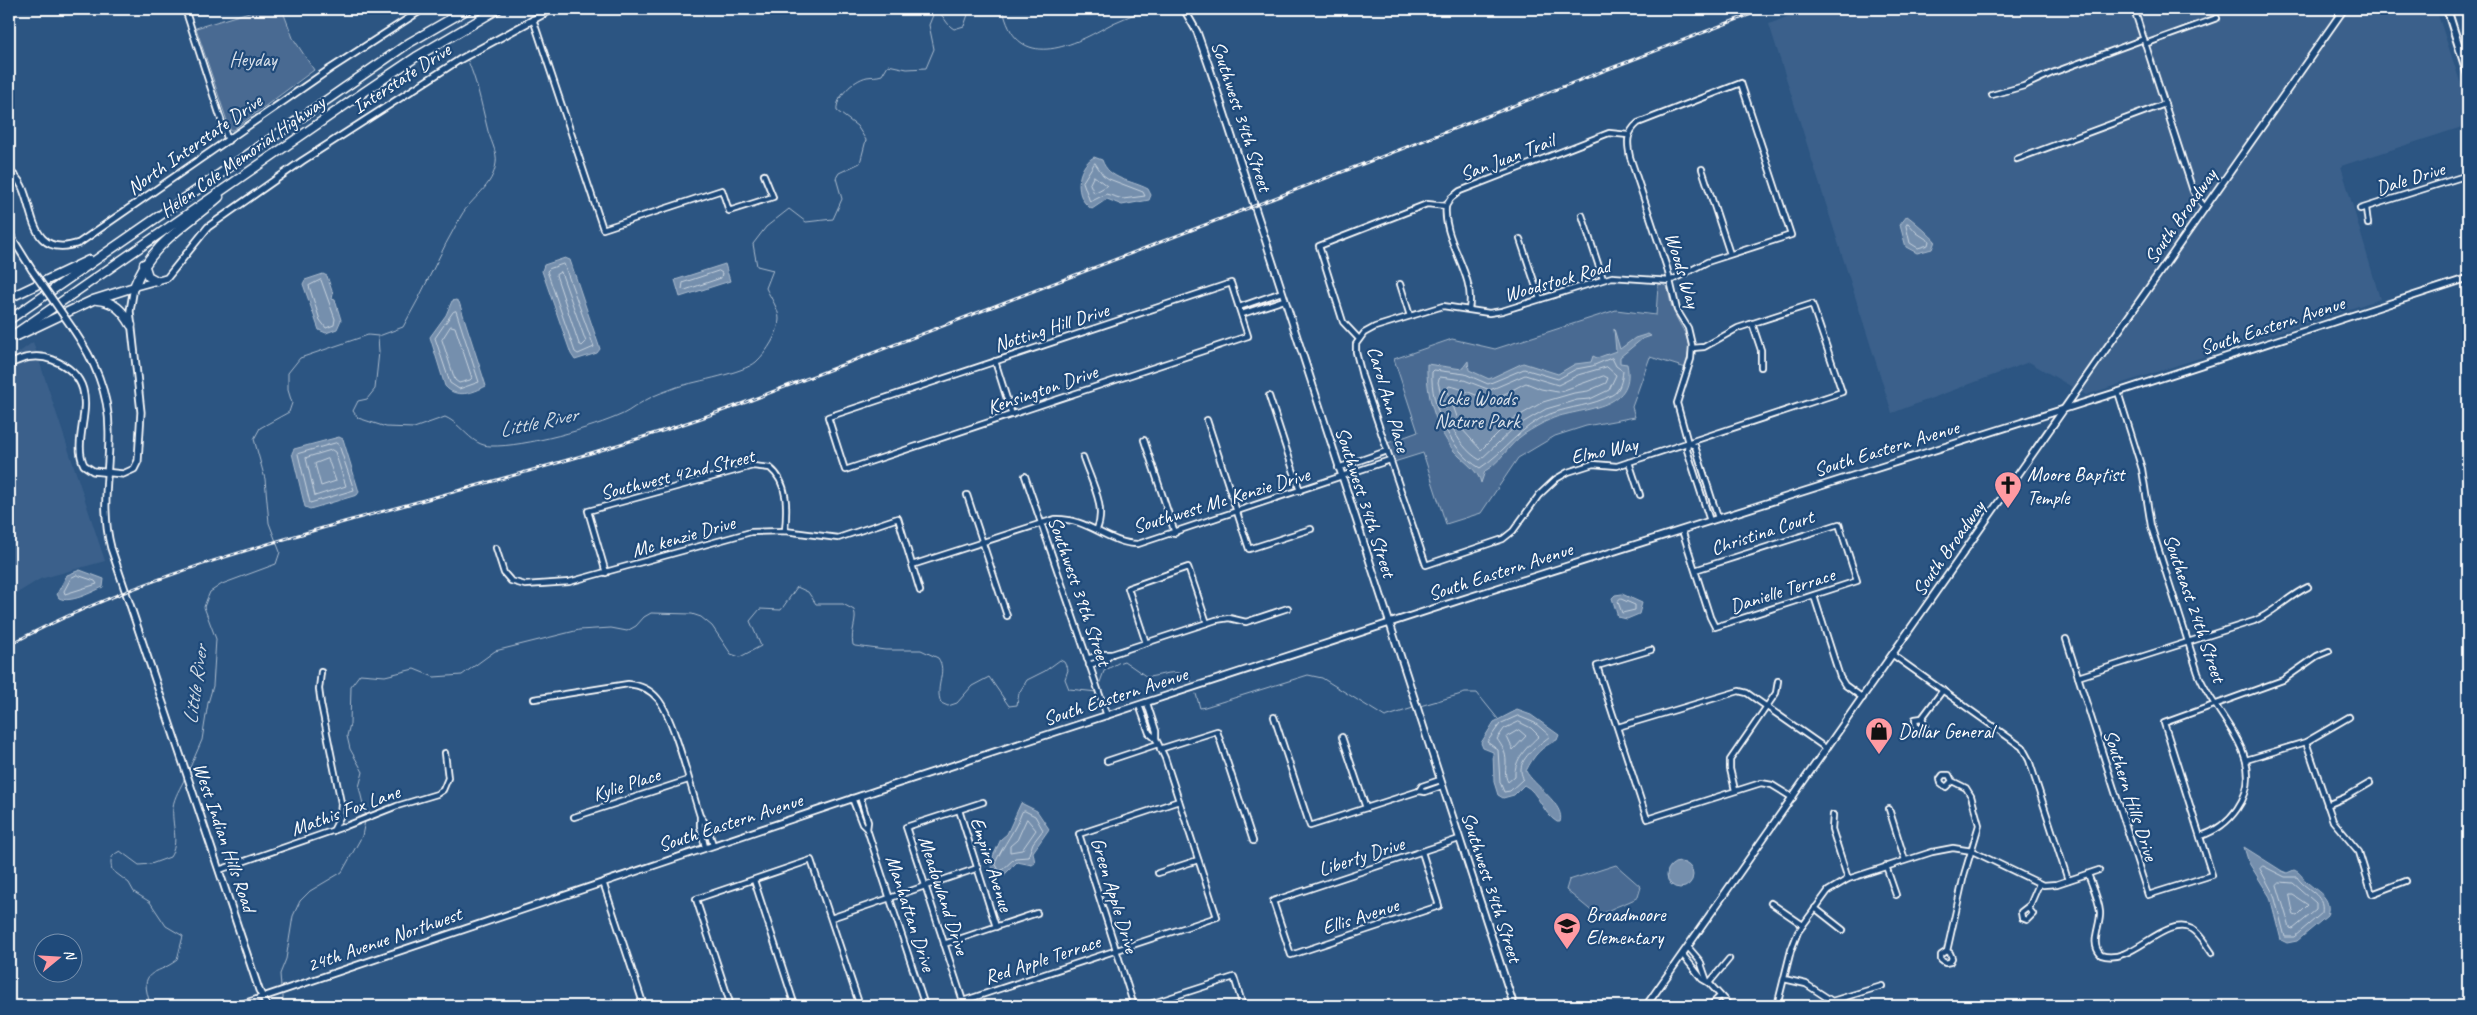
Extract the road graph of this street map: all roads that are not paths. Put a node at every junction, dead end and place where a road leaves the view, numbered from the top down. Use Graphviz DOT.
graph roads {
  1 [pos="185,9"];
  2 [pos="424,9"];
  3 [pos="468,9"];
  4 [pos="498,9"];
  5 [pos="554,9"];
  6 [pos="1184,9"];
  7 [pos="2134,9"];
  8 [pos="2344,9"];
  9 [pos="2447,9"];
  10 [pos="2217,18"];
  11 [pos="533,19"];
  12 [pos="2145,41"];
  13 [pos="2468,51"];
  14 [pos="2461,54"];
  15 [pos="2468,76"];
  16 [pos="1992,95"];
  17 [pos="2165,104"];
  18 [pos="1628,135"];
  19 [pos="228,141"];
  20 [pos="2017,159"];
  21 [pos="1702,169"];
  22 [pos="9,172"];
  23 [pos="246,173"];
  24 [pos="764,175"];
  25 [pos="2468,176"];
  26 [pos="1446,206"];
  27 [pos="2205,208"];
  28 [pos="1582,215"];
  29 [pos="2368,224"];
  30 [pos="9,233"];
  31 [pos="1520,239"];
  32 [pos="1318,246"];
  33 [pos="104,253"];
  34 [pos="1730,254"];
  35 [pos="144,264"];
  36 [pos="2468,278"];
  37 [pos="1603,279"];
  38 [pos="157,281"];
  39 [pos="1670,281"];
  40 [pos="1400,284"];
  41 [pos="134,287"];
  42 [pos="1282,292"];
  43 [pos="10,297"];
  44 [pos="1540,299"];
  45 [pos="93,300"];
  46 [pos="1284,300"];
  47 [pos="1239,307"];
  48 [pos="1468,309"];
  49 [pos="1242,314"];
  50 [pos="1410,316"];
  51 [pos="9,320"];
  52 [pos="1752,323"];
  53 [pos="131,325"];
  54 [pos="1248,336"];
  55 [pos="9,339"];
  56 [pos="1359,339"];
  57 [pos="1692,348"];
  58 [pos="995,361"];
  59 [pos="9,365"];
  60 [pos="1761,367"];
  61 [pos="2118,392"];
  62 [pos="1269,396"];
  63 [pos="2065,409"];
  64 [pos="1012,415"];
  65 [pos="1207,420"];
  66 [pos="1144,440"];
  67 [pos="1688,443"];
  68 [pos="1387,451"];
  69 [pos="1084,457"];
  70 [pos="1390,460"];
  71 [pos="1629,462"];
  72 [pos="1338,468"];
  73 [pos="845,470"];
  74 [pos="106,472"];
  75 [pos="1025,476"];
  76 [pos="1341,477"];
  77 [pos="1300,491"];
  78 [pos="1640,494"];
  79 [pos="967,495"];
  80 [pos="1237,512"];
  81 [pos="1718,518"];
  82 [pos="1710,521"];
  83 [pos="1040,522"];
  84 [pos="1097,529"];
  85 [pos="1311,529"];
  86 [pos="1682,530"];
  87 [pos="785,531"];
  88 [pos="1175,533"];
  89 [pos="983,542"];
  90 [pos="496,548"];
  91 [pos="912,565"];
  92 [pos="1426,565"];
  93 [pos="1695,570"];
  94 [pos="606,573"];
  95 [pos="1857,581"];
  96 [pos="2308,587"];
  97 [pos="920,591"];
  98 [pos="1814,596"];
  99 [pos="1288,608"];
  100 [pos="1007,616"];
  101 [pos="1207,623"];
  102 [pos="1389,624"];
  103 [pos="2066,639"];
  104 [pos="2188,642"];
  105 [pos="1146,643"];
  106 [pos="1651,650"];
  107 [pos="2329,651"];
  108 [pos="1112,654"];
  109 [pos="1893,655"];
  110 [pos="1087,659"];
  111 [pos="1090,665"];
  112 [pos="321,672"];
  113 [pos="2078,677"];
  114 [pos="1778,681"];
  115 [pos="1943,690"];
  116 [pos="1863,698"];
  117 [pos="534,699"];
  118 [pos="1147,703"];
  119 [pos="2215,704"];
  120 [pos="1140,705"];
  121 [pos="1766,706"];
  122 [pos="1107,716"];
  123 [pos="2349,717"];
  124 [pos="1274,718"];
  125 [pos="1922,718"];
  126 [pos="1618,727"];
  127 [pos="1342,737"];
  128 [pos="1157,742"];
  129 [pos="2306,742"];
  130 [pos="1160,749"];
  131 [pos="1827,749"];
  132 [pos="445,753"];
  133 [pos="1107,760"];
  134 [pos="2246,760"];
  135 [pos="688,780"];
  136 [pos="1952,782"];
  137 [pos="1441,783"];
  138 [pos="2370,783"];
  139 [pos="1735,790"];
  140 [pos="860,796"];
  141 [pos="852,798"];
  142 [pos="1793,798"];
  143 [pos="1179,801"];
  144 [pos="982,802"];
  145 [pos="2327,805"];
  146 [pos="1366,808"];
  147 [pos="1889,809"];
  148 [pos="959,810"];
  149 [pos="1833,814"];
  150 [pos="700,816"];
  151 [pos="574,817"];
  152 [pos="867,829"];
  153 [pos="333,831"];
  154 [pos="2201,836"];
  155 [pos="1459,839"];
  156 [pos="1253,841"];
  157 [pos="713,845"];
  158 [pos="705,848"];
  159 [pos="1972,851"];
  160 [pos="1422,852"];
  161 [pos="1198,860"];
  162 [pos="1906,860"];
  163 [pos="1886,866"];
  164 [pos="978,868"];
  165 [pos="219,870"];
  166 [pos="2099,870"];
  167 [pos="1158,873"];
  168 [pos="2088,874"];
  169 [pos="1848,879"];
  170 [pos="754,880"];
  171 [pos="2068,880"];
  172 [pos="2406,881"];
  173 [pos="603,882"];
  174 [pos="2039,884"];
  175 [pos="925,885"];
  176 [pos="1896,896"];
  177 [pos="889,897"];
  178 [pos="544,902"];
  179 [pos="1772,903"];
  180 [pos="1815,908"];
  181 [pos="2028,908"];
  182 [pos="1037,913"];
  183 [pos="831,918"];
  184 [pos="1803,925"];
  185 [pos="996,927"];
  186 [pos="1843,930"];
  187 [pos="944,944"];
  188 [pos="1688,947"];
  189 [pos="1116,950"];
  190 [pos="1947,951"];
  191 [pos="2212,953"];
  192 [pos="1291,955"];
  193 [pos="1683,955"];
  194 [pos="1729,959"];
  195 [pos="1784,979"];
  196 [pos="1708,982"];
  197 [pos="1882,986"];
  198 [pos="1720,996"];
  199 [pos="262,997"];
  200 [pos="963,1001"];
  201 [pos="235,1006"];
  202 [pos="266,1006"];
  203 [pos="644,1006"];
  204 [pos="731,1006"];
  205 [pos="795,1006"];
  206 [pos="860,1006"];
  207 [pos="926,1006"];
  208 [pos="1134,1006"];
  209 [pos="1144,1006"];
  210 [pos="1243,1006"];
  211 [pos="1514,1006"];
  212 [pos="1646,1006"];
  213 [pos="1710,1006"];
  214 [pos="1730,1006"];
  215 [pos="1777,1006"];
  1 -- 19 [label="street"];
  2 -- 19 [label="street, North Interstate Drive"];
  3 -- 33 [label="highway, Helen Cole Memorial Highway"];
  4 -- 23 [label="highway, Helen Cole Memorial Highway"];
  5 -- 11 [label="street, Interstate Drive"];
  6 -- 42 [label="street, Southwest 34th Street"];
  7 -- 12 [label="street"];
  8 -- 27 [label="street, South Broadway"];
  9 -- 14 [label="main road"];
  10 -- 12 [label="street"];
  11 -- 24 [label="street"];
  11 -- 38 [label="street, Interstate Drive"];
  12 -- 16 [label="street"];
  12 -- 17 [label="street"];
  13 -- 14 [label="street"];
  14 -- 15 [label="main road"];
  17 -- 20 [label="street"];
  17 -- 27 [label="street"];
  18 -- 26 [label="street, San Juan Trail"];
  18 -- 34 [label="street"];
  18 -- 39 [label="street, Woods Way"];
  19 -- 22 [label="street, North Interstate Drive"];
  21 -- 34 [label="street"];
  23 -- 35 [label="highway"];
  23 -- 55 [label="highway, Helen Cole Memorial Highway"];
  25 -- 29 [label="street, Dale Drive"];
  26 -- 32 [label="street, San Juan Trail"];
  26 -- 48 [label="street"];
  27 -- 63 [label="street, South Broadway"];
  28 -- 37 [label="street"];
  30 -- 74 [label="street, West Indian Hills Road, bridge"];
  31 -- 44 [label="street"];
  32 -- 56 [label="street, Carol Ann Place"];
  33 -- 43 [label="highway"];
  33 -- 51 [label="highway, Helen Cole Memorial Highway"];
  34 -- 39 [label="street"];
  35 -- 38 [label="highway"];
  35 -- 41 [label="highway"];
  36 -- 61 [label="street, South Eastern Avenue"];
  37 -- 39 [label="street, Woodstock Road"];
  37 -- 44 [label="street, Woodstock Road"];
  38 -- 41 [label="street, Interstate Drive"];
  39 -- 57 [label="street, Woods Way"];
  40 -- 50 [label="street"];
  41 -- 45 [label="highway"];
  41 -- 53 [label="street"];
  42 -- 46 [label="street, Southwest 34th Street"];
  42 -- 47 [label="street"];
  44 -- 48 [label="street, Woodstock Road"];
  45 -- 53 [label="highway"];
  45 -- 55 [label="highway"];
  46 -- 49 [label="street"];
  46 -- 72 [label="street, Southwest 34th Street"];
  47 -- 49 [label="street, Notting Hill Drive"];
  47 -- 58 [label="street, Notting Hill Drive"];
  48 -- 50 [label="street, Woodstock Road"];
  49 -- 54 [label="street, Notting Hill Drive"];
  50 -- 56 [label="street, Woodstock Road"];
  52 -- 57 [label="street"];
  52 -- 60 [label="street"];
  52 -- 67 [label="street, Elmo Way"];
  53 -- 74 [label="street"];
  54 -- 64 [label="street, Kensington Drive"];
  56 -- 68 [label="street, Carol Ann Place"];
  57 -- 67 [label="street"];
  58 -- 64 [label="street"];
  58 -- 73 [label="street, Notting Hill Drive"];
  59 -- 74 [label="street"];
  61 -- 63 [label="street, South Eastern Avenue"];
  61 -- 104 [label="street, Southeast 24th Street"];
  62 -- 77 [label="street"];
  63 -- 81 [label="street, South Eastern Avenue"];
  63 -- 109 [label="street, South Broadway"];
  64 -- 73 [label="street, Kensington Drive"];
  65 -- 80 [label="street"];
  66 -- 88 [label="street"];
  67 -- 71 [label="street, Elmo Way"];
  67 -- 81 [label="street"];
  67 -- 82 [label="street"];
  68 -- 70 [label="street, Carol Ann Place"];
  68 -- 72 [label="street"];
  69 -- 84 [label="street"];
  70 -- 76 [label="street, Southwest Mc Kenzie Drive"];
  70 -- 92 [label="street, Carol Ann Place"];
  71 -- 78 [label="street"];
  71 -- 92 [label="street, Elmo Way"];
  72 -- 76 [label="street, Southwest 34th Street"];
  74 -- 165 [label="street, West Indian Hills Road"];
  75 -- 83 [label="street, Southwest 39th Street"];
  76 -- 77 [label="street, Southwest Mc Kenzie Drive"];
  76 -- 102 [label="street, Southwest 34th Street"];
  77 -- 80 [label="street, Southwest Mc Kenzie Drive"];
  79 -- 89 [label="street"];
  80 -- 85 [label="street"];
  80 -- 88 [label="street, Southwest Mc Kenzie Drive"];
  81 -- 82 [label="street, South Eastern Avenue"];
  82 -- 86 [label="street, South Eastern Avenue"];
  83 -- 84 [label="street, Southwest Mc Kenzie Drive"];
  83 -- 89 [label="street, Southwest Mc Kenzie Drive"];
  83 -- 110 [label="street, Southwest 39th Street"];
  84 -- 88 [label="street, Southwest Mc Kenzie Drive"];
  86 -- 93 [label="street"];
  86 -- 102 [label="street, South Eastern Avenue"];
  87 -- 91 [label="street, Mc kenzie Drive"];
  87 -- 94 [label="street, Mc kenzie Drive"];
  87 -- 94 [label="street, Southwest 42nd Street"];
  89 -- 91 [label="street, Southwest Mc Kenzie Drive"];
  89 -- 100 [label="street"];
  90 -- 94 [label="street, Mc kenzie Drive"];
  91 -- 97 [label="street"];
  93 -- 95 [label="street, Christina Court"];
  93 -- 98 [label="street, Danielle Terrace"];
  95 -- 98 [label="street, Danielle Terrace"];
  96 -- 104 [label="street"];
  98 -- 116 [label="street"];
  99 -- 101 [label="street"];
  101 -- 105 [label="street"];
  101 -- 105 [label="street"];
  102 -- 118 [label="street, South Eastern Avenue"];
  102 -- 137 [label="street, Southwest 34th Street"];
  103 -- 113 [label="street, Southern Hills Drive"];
  104 -- 113 [label="street"];
  104 -- 119 [label="street, Southeast 24th Street"];
  105 -- 108 [label="street"];
  106 -- 126 [label="street"];
  107 -- 119 [label="street"];
  108 -- 110 [label="street"];
  108 -- 111 [label="street"];
  109 -- 115 [label="street"];
  109 -- 116 [label="street, South Broadway"];
  110 -- 111 [label="street, Southwest 39th Street"];
  111 -- 122 [label="street, Southwest 39th Street"];
  112 -- 153 [label="street"];
  113 -- 154 [label="street, Southern Hills Drive"];
  114 -- 121 [label="street"];
  115 -- 125 [label="street"];
  115 -- 171 [label="street"];
  116 -- 131 [label="street, South Broadway"];
  117 -- 135 [label="street"];
  118 -- 120 [label="street, South Eastern Avenue"];
  118 -- 128 [label="street"];
  119 -- 134 [label="street, Southeast 24th Street"];
  119 -- 154 [label="street"];
  120 -- 122 [label="street, South Eastern Avenue"];
  120 -- 128 [label="street"];
  121 -- 126 [label="street"];
  121 -- 131 [label="street"];
  121 -- 139 [label="street"];
  122 -- 140 [label="street, South Eastern Avenue"];
  123 -- 129 [label="street"];
  124 -- 146 [label="street"];
  126 -- 139 [label="street"];
  127 -- 146 [label="street"];
  128 -- 130 [label="street"];
  128 -- 133 [label="street"];
  129 -- 134 [label="street"];
  129 -- 145 [label="street"];
  130 -- 143 [label="street"];
  130 -- 156 [label="street"];
  131 -- 142 [label="street, South Broadway"];
  132 -- 153 [label="street, Mathis Fox Lane"];
  134 -- 154 [label="street, Southeast 24th Street"];
  135 -- 150 [label="street"];
  135 -- 151 [label="street, Kylie Place"];
  136 -- 159 [label="street"];
  137 -- 146 [label="street"];
  137 -- 155 [label="street, Southwest 34th Street"];
  138 -- 145 [label="street"];
  139 -- 142 [label="street"];
  140 -- 141 [label="street, South Eastern Avenue"];
  140 -- 152 [label="street, Manhattan Drive"];
  141 -- 152 [label="street, Manhattan Drive"];
  141 -- 157 [label="street, South Eastern Avenue"];
  142 -- 188 [label="street, South Broadway"];
  143 -- 161 [label="street"];
  143 -- 189 [label="street, Green Apple Drive"];
  144 -- 148 [label="street"];
  145 -- 172 [label="street"];
  147 -- 162 [label="street"];
  148 -- 164 [label="street, Empire Avenue"];
  148 -- 175 [label="street, Meadowland Drive"];
  149 -- 169 [label="street"];
  150 -- 157 [label="street"];
  150 -- 158 [label="street"];
  152 -- 177 [label="street, Manhattan Drive"];
  153 -- 165 [label="street, Mathis Fox Lane"];
  155 -- 160 [label="street, Liberty Drive"];
  155 -- 211 [label="street, Southwest 34th Street"];
  157 -- 158 [label="street, South Eastern Avenue"];
  158 -- 173 [label="street, South Eastern Avenue"];
  159 -- 162 [label="street"];
  159 -- 174 [label="street"];
  159 -- 190 [label="street"];
  160 -- 192 [label="street, Ellis Avenue"];
  160 -- 192 [label="street, Liberty Drive"];
  161 -- 167 [label="street"];
  161 -- 189 [label="street, Red Apple Terrace"];
  162 -- 163 [label="street"];
  163 -- 169 [label="street"];
  163 -- 176 [label="street"];
  164 -- 175 [label="street"];
  164 -- 185 [label="street, Empire Avenue"];
  165 -- 199 [label="street, West Indian Hills Road"];
  166 -- 168 [label="street"];
  168 -- 171 [label="street"];
  168 -- 191 [label="street"];
  169 -- 180 [label="street"];
  170 -- 183 [label="street"];
  170 -- 204 [label="street"];
  170 -- 205 [label="street"];
  171 -- 174 [label="street"];
  173 -- 178 [label="street, South Eastern Avenue"];
  173 -- 203 [label="street"];
  174 -- 181 [label="street"];
  175 -- 177 [label="street"];
  175 -- 187 [label="street, Meadowland Drive"];
  177 -- 183 [label="street"];
  177 -- 207 [label="street, Manhattan Drive"];
  178 -- 199 [label="street, 24th Avenue Northwest"];
  179 -- 184 [label="street"];
  180 -- 184 [label="street"];
  180 -- 186 [label="street"];
  182 -- 185 [label="street"];
  183 -- 206 [label="street"];
  184 -- 195 [label="street"];
  185 -- 187 [label="street"];
  187 -- 200 [label="street, Meadowland Drive"];
  188 -- 193 [label="street, South Broadway"];
  188 -- 196 [label="street"];
  189 -- 200 [label="street, Red Apple Terrace"];
  189 -- 208 [label="street, Green Apple Drive"];
  193 -- 196 [label="street"];
  193 -- 212 [label="street, South Broadway"];
  194 -- 196 [label="street"];
  195 -- 197 [label="street"];
  195 -- 215 [label="street"];
  196 -- 198 [label="street"];
  198 -- 213 [label="street"];
  198 -- 214 [label="street"];
  199 -- 201 [label="street, 24th Avenue Northwest"];
  199 -- 202 [label="street, West Indian Hills Road"];
  209 -- 210 [label="street"];
}
